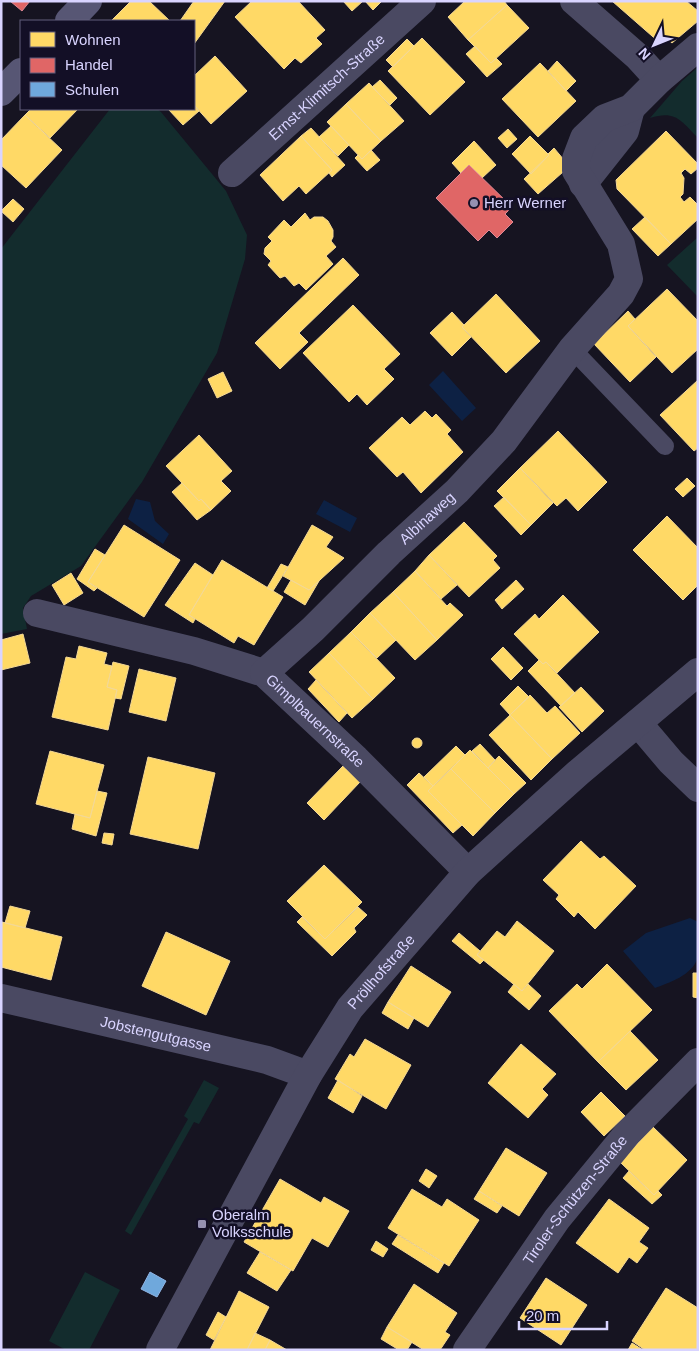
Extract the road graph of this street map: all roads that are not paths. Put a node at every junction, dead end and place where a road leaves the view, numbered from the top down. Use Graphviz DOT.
graph roads {
  1 [pos="88,1"];
  2 [pos="422,1"];
  3 [pos="574,1"];
  4 [pos="70,20"];
  5 [pos="698,47"];
  6 [pos="20,73"];
  7 [pos="659,80"];
  8 [pos="1,92"];
  9 [pos="232,173"];
  10 [pos="572,349"];
  11 [pos="665,446"];
  12 [pos="37,613"];
  13 [pos="698,672"];
  14 [pos="264,673"];
  15 [pos="638,723"];
  16 [pos="698,788"];
  17 [pos="468,872"];
  18 [pos="1,998"];
  19 [pos="698,1062"];
  20 [pos="308,1076"];
  21 [pos="160,1350"];
  22 [pos="467,1350"];
  1 -- 4 [label="main road"];
  2 -- 9 [label="street, Ernst-Klimitsch-Straße"];
  3 -- 7 [label="street"];
  5 -- 7 [label="street, Albinaweg"];
  6 -- 8 [label="main road"];
  7 -- 10 [label="street, Albinaweg"];
  10 -- 11 [label="lane"];
  10 -- 14 [label="street, Albinaweg"];
  12 -- 14 [label="street, Gimplbauernstraße"];
  13 -- 15 [label="street, Pröllhofstraße"];
  14 -- 17 [label="street, Gimplbauernstraße"];
  15 -- 16 [label="street"];
  15 -- 17 [label="street, Pröllhofstraße"];
  17 -- 20 [label="street, Pröllhofstraße"];
  18 -- 20 [label="street, Jobstengutgasse"];
  19 -- 22 [label="street, Tiroler-Schützen-Straße"];
  20 -- 21 [label="street, Pröllhofstraße"];
}
